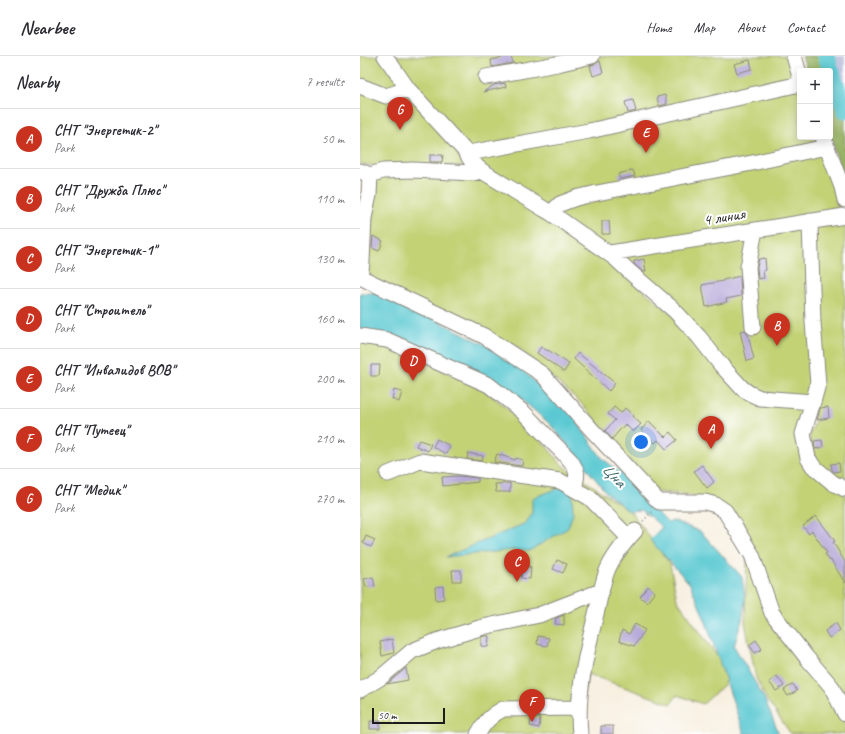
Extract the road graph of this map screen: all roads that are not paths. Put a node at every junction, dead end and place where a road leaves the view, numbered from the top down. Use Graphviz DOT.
graph roads {
  1 [pos="385,56"];
  2 [pos="592,56"];
  3 [pos="794,56"];
  4 [pos="797,68"];
  5 [pos="486,77"];
  6 [pos="797,85"];
  7 [pos="360,86"];
  8 [pos="408,89"];
  9 [pos="824,142"];
  10 [pos="469,156"];
  11 [pos="482,171"];
  12 [pos="365,173"];
  13 [pos="844,191"];
  14 [pos="551,213"];
  15 [pos="845,216"];
  16 [pos="810,221"];
  17 [pos="755,230"];
  18 [pos="610,253"];
  19 [pos="360,277"];
  20 [pos="753,327"];
  21 [pos="360,336"];
  22 [pos="813,402"];
  23 [pos="388,474"];
  24 [pos="574,488"];
  25 [pos="845,489"];
  26 [pos="601,591"];
  27 [pos="360,690"];
  28 [pos="579,708"];
  29 [pos="845,714"];
  30 [pos="478,734"];
  31 [pos="580,734"];
  1 -- 8 [label="lane"];
  2 -- 5 [label="lane"];
  3 -- 4 [label="lane"];
  6 -- 10 [label="lane"];
  7 -- 8 [label="lane"];
  8 -- 10 [label="lane"];
  9 -- 13 [label="lane"];
  9 -- 14 [label="lane"];
  10 -- 11 [label="lane"];
  11 -- 12 [label="lane"];
  11 -- 14 [label="lane"];
  12 -- 19 [label="lane"];
  14 -- 18 [label="lane"];
  15 -- 16 [label="lane, 4 линия"];
  16 -- 17 [label="lane, 4 линия"];
  16 -- 22 [label="lane"];
  17 -- 18 [label="lane, 4 линия"];
  17 -- 20 [label="lane"];
  18 -- 22 [label="lane"];
  19 -- 29 [label="lane"];
  21 -- 24 [label="lane"];
  22 -- 25 [label="lane"];
  23 -- 24 [label="lane"];
  24 -- 26 [label="lane"];
  26 -- 27 [label="lane"];
  26 -- 28 [label="lane"];
  28 -- 30 [label="lane"];
  28 -- 31 [label="lane"];
}
